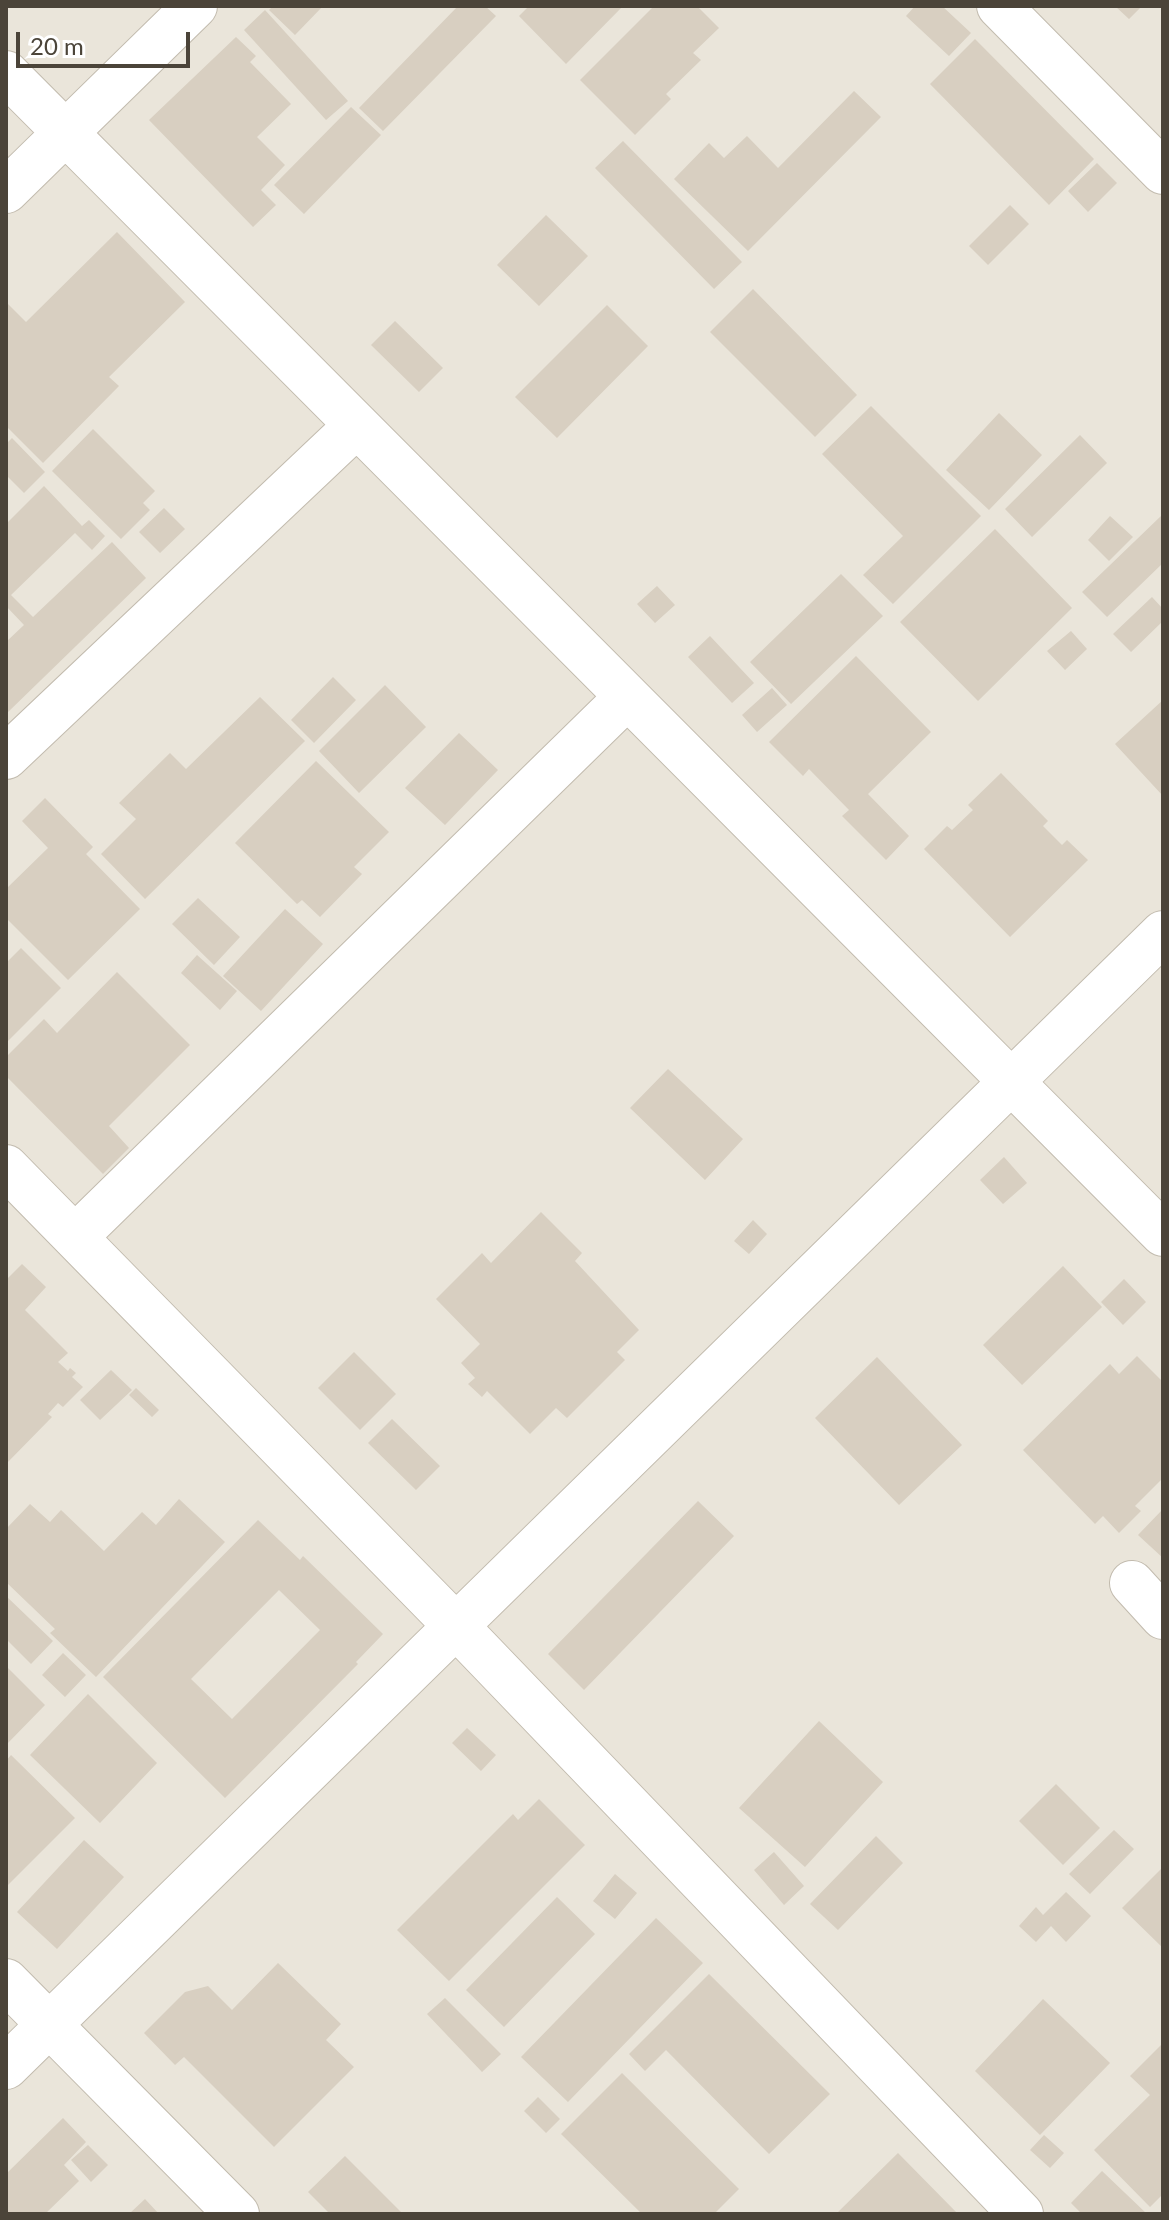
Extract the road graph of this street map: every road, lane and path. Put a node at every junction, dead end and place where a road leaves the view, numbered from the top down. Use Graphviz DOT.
graph roads {
  1 [pos="195,6"];
  2 [pos="999,6"];
  3 [pos="6,73"];
  4 [pos="65,133"];
  5 [pos="1163,172"];
  6 [pos="6,191"];
  7 [pos="357,425"];
  8 [pos="627,697"];
  9 [pos="6,757"];
  10 [pos="1163,933"];
  11 [pos="1012,1081"];
  12 [pos="6,1167"];
  13 [pos="1163,1234"];
  14 [pos="75,1237"];
  15 [pos="1132,1583"];
  16 [pos="1163,1617"];
  17 [pos="456,1626"];
  18 [pos="6,1981"];
  19 [pos="49,2025"];
  20 [pos="6,2067"];
  21 [pos="237,2214"];
  22 [pos="1021,2214"];
  1 -- 4 [label="street"];
  2 -- 5 [label="street"];
  3 -- 4 [label="street"];
  4 -- 6 [label="street"];
  4 -- 7 [label="street"];
  7 -- 8 [label="street"];
  7 -- 9 [label="street"];
  8 -- 11 [label="street"];
  8 -- 14 [label="street"];
  10 -- 11 [label="street"];
  11 -- 13 [label="street"];
  11 -- 17 [label="street"];
  12 -- 14 [label="street"];
  14 -- 17 [label="street"];
  15 -- 16 [label="street"];
  17 -- 19 [label="street"];
  17 -- 22 [label="street"];
  18 -- 19 [label="street"];
  19 -- 20 [label="street"];
  19 -- 21 [label="street"];
}
